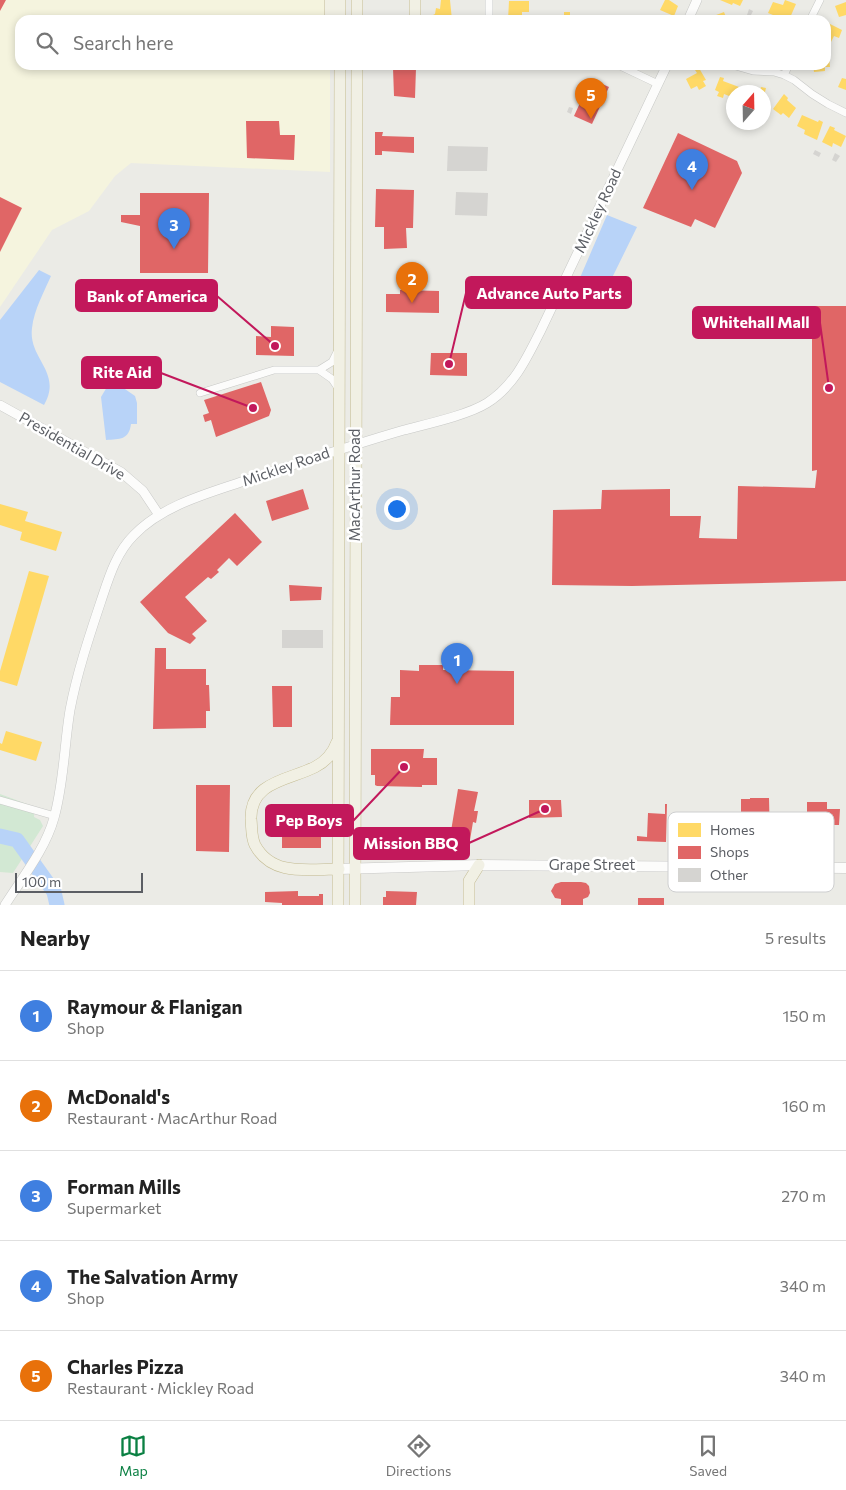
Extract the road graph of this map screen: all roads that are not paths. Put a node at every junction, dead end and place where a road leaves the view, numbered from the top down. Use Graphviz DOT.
graph roads {
  1 [pos="330,0"];
  2 [pos="340,0"];
  3 [pos="357,0"];
  4 [pos="415,0"];
  5 [pos="489,0"];
  6 [pos="697,0"];
  7 [pos="820,0"];
  8 [pos="330,15"];
  9 [pos="340,15"];
  10 [pos="357,15"];
  11 [pos="414,15"];
  12 [pos="489,15"];
  13 [pos="690,15"];
  14 [pos="812,15"];
  15 [pos="340,70"];
  16 [pos="357,70"];
  17 [pos="629,70"];
  18 [pos="665,70"];
  19 [pos="750,70"];
  20 [pos="786,70"];
  21 [pos="784,75"];
  22 [pos="658,84"];
  23 [pos="846,113"];
  24 [pos="340,345"];
  25 [pos="318,370"];
  26 [pos="339,391"];
  27 [pos="200,393"];
  28 [pos="0,405"];
  29 [pos="356,444"];
  30 [pos="339,449"];
  31 [pos="158,515"];
  32 [pos="339,738"];
  33 [pos="0,800"];
  34 [pos="55,816"];
  35 [pos="479,865"];
  36 [pos="668,867"];
  37 [pos="356,868"];
  38 [pos="339,869"];
  39 [pos="5,905"];
  40 [pos="338,905"];
  41 [pos="355,905"];
  42 [pos="469,905"];
  1 -- 8 [label="highway"];
  2 -- 9 [label="highway"];
  3 -- 10 [label="highway"];
  4 -- 11 [label="highway"];
  5 -- 12 [label="street"];
  6 -- 13 [label="street"];
  7 -- 14 [label="street"];
  15 -- 24 [label="highway, MacArthur Road"];
  16 -- 29 [label="highway, MacArthur Road"];
  17 -- 22 [label="street"];
  18 -- 22 [label="street, Mickley Road"];
  19 -- 21 [label="street"];
  20 -- 21 [label="street"];
  21 -- 23 [label="street"];
  22 -- 29 [label="street, Mickley Road"];
  24 -- 25 [label="street"];
  24 -- 26 [label="highway, MacArthur Road"];
  25 -- 26 [label="street"];
  25 -- 27 [label="street"];
  26 -- 30 [label="highway, MacArthur Road"];
  28 -- 31 [label="street, Presidential Drive"];
  29 -- 30 [label="street, Mickley Road"];
  29 -- 37 [label="highway, MacArthur Road"];
  30 -- 31 [label="street, Mickley Road"];
  30 -- 32 [label="highway, MacArthur Road"];
  31 -- 34 [label="street, Mickley Road"];
  32 -- 38 [label="highway, MacArthur Road"];
  32 -- 38 [label="highway"];
  33 -- 34 [label="street"];
  34 -- 39 [label="street, Mickley Road"];
  35 -- 36 [label="main road, Grape Street"];
  35 -- 37 [label="main road, Grape Street"];
  35 -- 42 [label="highway"];
  37 -- 38 [label="main road, Grape Street"];
  37 -- 41 [label="highway, MacArthur Road"];
  38 -- 40 [label="highway, MacArthur Road"];
}
